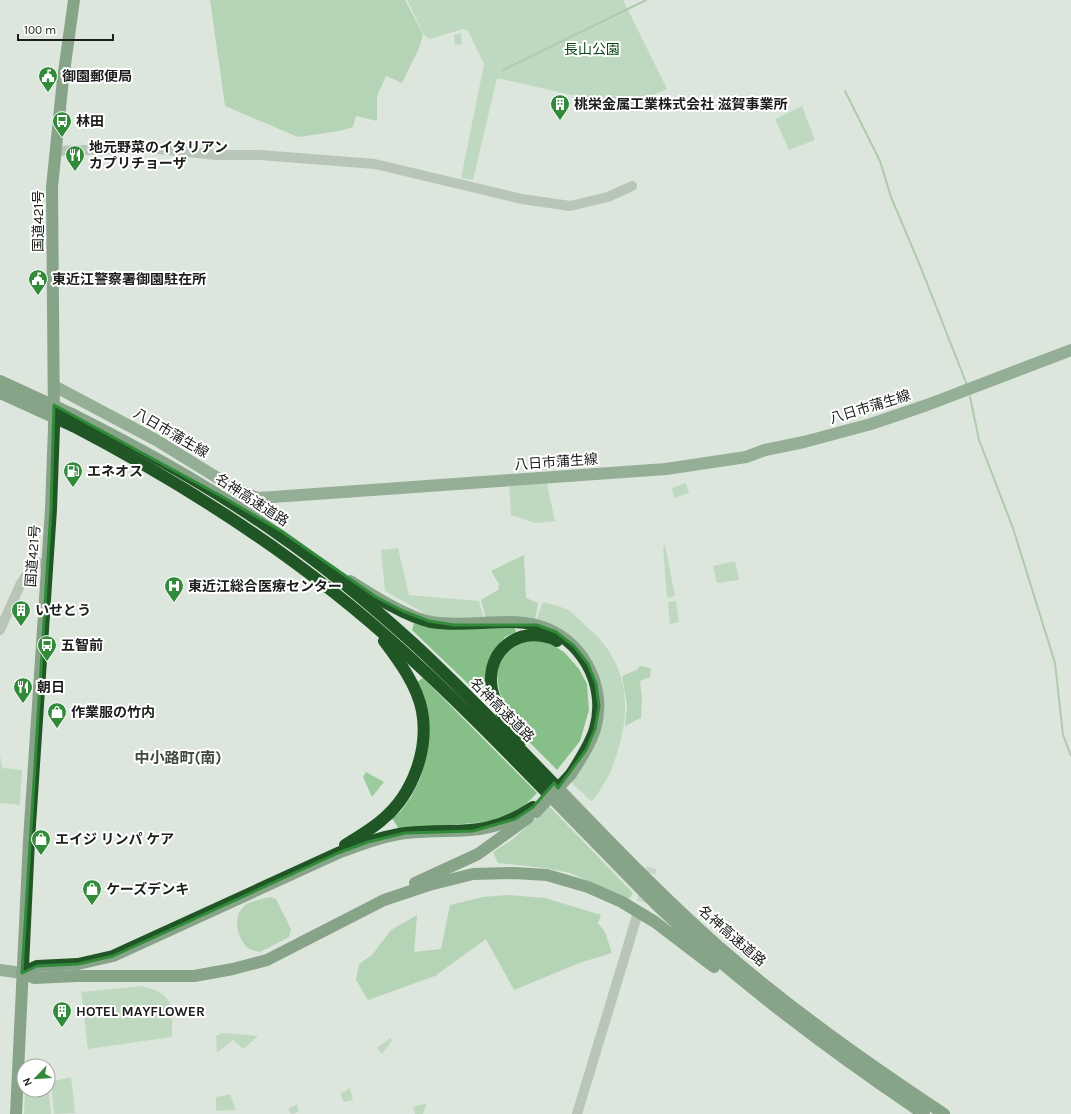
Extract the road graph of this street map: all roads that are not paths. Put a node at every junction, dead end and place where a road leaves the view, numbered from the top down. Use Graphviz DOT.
graph roads {
  1 [pos="74,0"];
  2 [pos="56,151"];
  3 [pos="632,186"];
  4 [pos="1071,350"];
  5 [pos="0,381"];
  6 [pos="54,386"];
  7 [pos="0,393"];
  8 [pos="74,420"];
  9 [pos="221,496"];
  10 [pos="47,564"];
  11 [pos="371,623"];
  12 [pos="0,630"];
  13 [pos="538,767"];
  14 [pos="569,772"];
  15 [pos="534,810"];
  16 [pos="338,853"];
  17 [pos="384,900"];
  18 [pos="637,916"];
  19 [pos="0,970"];
  20 [pos="22,973"];
  21 [pos="849,1063"];
  22 [pos="16,1114"];
  23 [pos="577,1114"];
  24 [pos="924,1114"];
  25 [pos="944,1114"];
  1 -- 2 [label="highway, 国道421号"];
  2 -- 3 [label="street"];
  2 -- 6 [label="highway, 国道421号"];
  4 -- 6 [label="main road, 八日市蒲生線"];
  5 -- 8 [label="highway, 名神高速道路, bridge"];
  6 -- 10 [label="highway, 国道421号"];
  7 -- 8 [label="highway, 名神高速道路, bridge"];
  8 -- 9 [label="highway, 名神高速道路"];
  8 -- 11 [label="highway, 名神高速道路"];
  9 -- 13 [label="highway, 名神高速道路"];
  9 -- 14 [label="highway"];
  10 -- 12 [label="street"];
  10 -- 20 [label="highway, 国道421号"];
  11 -- 16 [label="highway"];
  11 -- 21 [label="highway, 名神高速道路"];
  13 -- 14 [label="highway"];
  13 -- 25 [label="highway, 名神高速道路"];
  14 -- 15 [label="highway"];
  15 -- 16 [label="highway"];
  15 -- 17 [label="highway"];
  16 -- 20 [label="highway"];
  17 -- 20 [label="highway"];
  17 -- 21 [label="highway"];
  18 -- 23 [label="street"];
  19 -- 20 [label="main road"];
  20 -- 22 [label="highway, 国道421号"];
  21 -- 24 [label="highway, 名神高速道路"];
}
